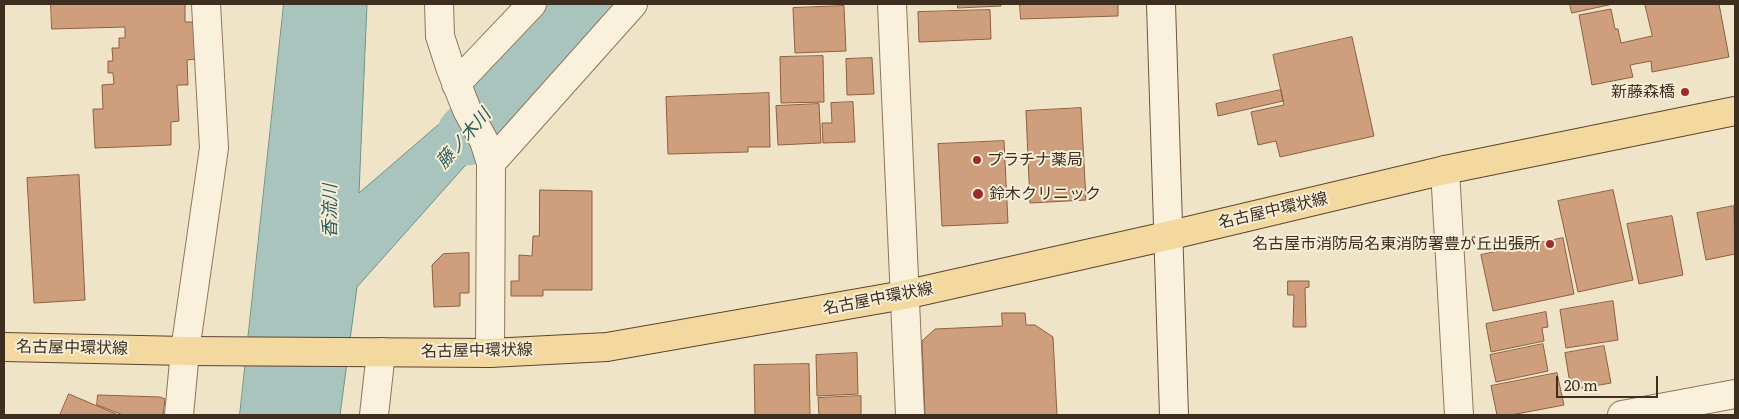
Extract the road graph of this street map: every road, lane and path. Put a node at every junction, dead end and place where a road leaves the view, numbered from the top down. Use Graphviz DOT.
graph roads {
  1 [pos="206,4"];
  2 [pos="439,4"];
  3 [pos="532,4"];
  4 [pos="634,4"];
  5 [pos="892,4"];
  6 [pos="1161,4"];
  7 [pos="456,84"];
  8 [pos="1735,110"];
  9 [pos="488,152"];
  10 [pos="1445,170"];
  11 [pos="1167,236"];
  12 [pos="904,296"];
  13 [pos="4,347"];
  14 [pos="194,350"];
  15 [pos="371,352"];
  16 [pos="490,353"];
  17 [pos="1735,394"];
  18 [pos="179,415"];
  19 [pos="374,415"];
  20 [pos="910,415"];
  21 [pos="1174,415"];
  22 [pos="1459,415"];
  23 [pos="1622,415"];
  1 -- 14 [label="street"];
  2 -- 7 [label="street"];
  3 -- 7 [label="street"];
  4 -- 9 [label="street"];
  5 -- 12 [label="street"];
  6 -- 11 [label="street"];
  7 -- 9 [label="street"];
  8 -- 10 [label="main road, 名古屋中環状線"];
  9 -- 16 [label="street"];
  10 -- 11 [label="main road, 名古屋中環状線"];
  10 -- 22 [label="street"];
  11 -- 12 [label="main road, 名古屋中環状線"];
  11 -- 21 [label="street"];
  12 -- 16 [label="main road, 名古屋中環状線"];
  12 -- 20 [label="street"];
  13 -- 14 [label="main road, 名古屋中環状線"];
  14 -- 15 [label="main road, 名古屋中環状線"];
  14 -- 18 [label="street"];
  15 -- 16 [label="main road, 名古屋中環状線"];
  15 -- 19 [label="street"];
  17 -- 23 [label="street"];
}
